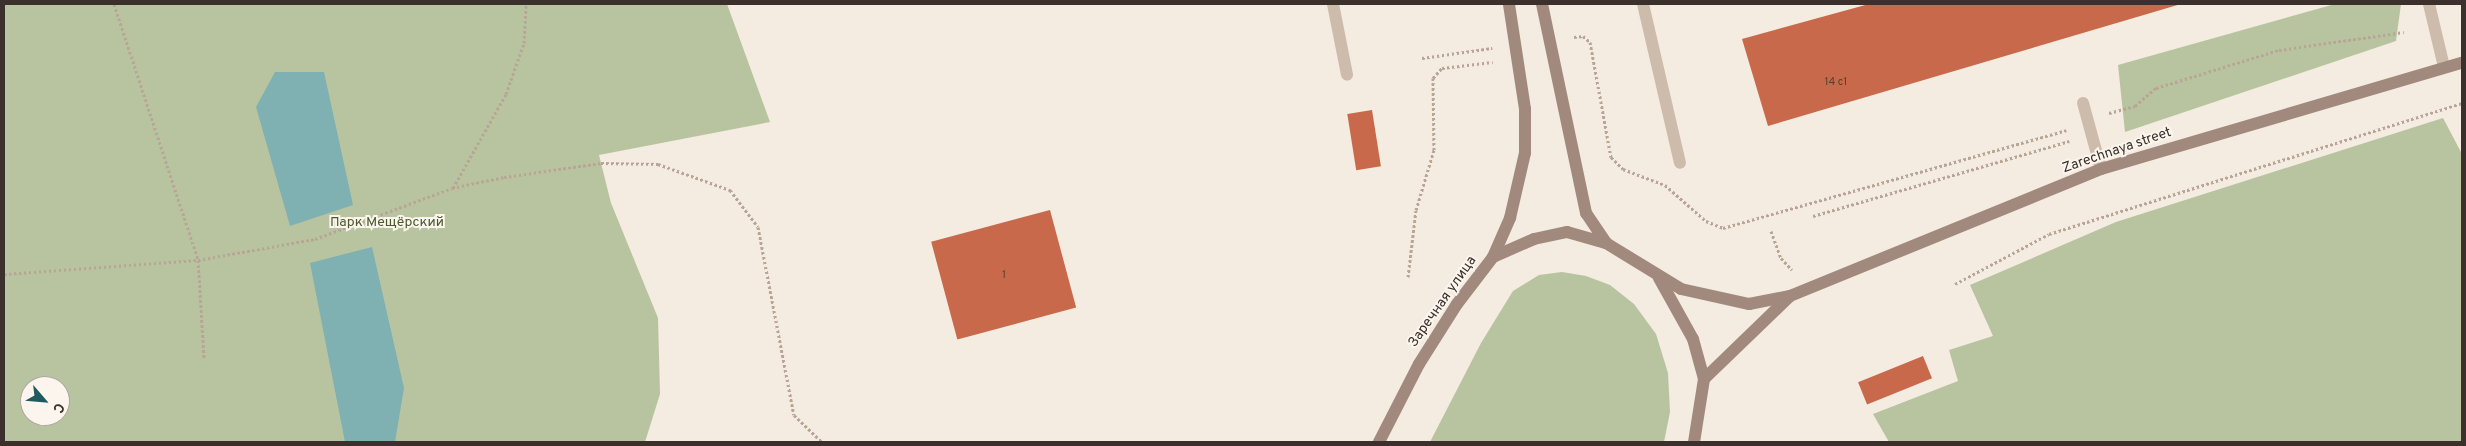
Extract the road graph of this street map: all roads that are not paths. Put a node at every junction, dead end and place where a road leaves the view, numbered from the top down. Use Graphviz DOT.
graph roads {
  1 [pos="1333,4"];
  2 [pos="1509,4"];
  3 [pos="1542,4"];
  4 [pos="1644,4"];
  5 [pos="2429,4"];
  6 [pos="2462,64"];
  7 [pos="2444,67"];
  8 [pos="1347,75"];
  9 [pos="2083,102"];
  10 [pos="1680,163"];
  11 [pos="2101,169"];
  12 [pos="1606,242"];
  13 [pos="1493,257"];
  14 [pos="1659,278"];
  15 [pos="1790,296"];
  16 [pos="1704,379"];
  17 [pos="1379,442"];
  18 [pos="1694,442"];
  1 -- 8 [label="street"];
  2 -- 13 [label="street"];
  3 -- 12 [label="street"];
  4 -- 10 [label="street"];
  5 -- 7 [label="street"];
  6 -- 7 [label="street, Zarechnaya street"];
  7 -- 11 [label="street, Zarechnaya street"];
  9 -- 11 [label="street"];
  11 -- 15 [label="street, Zarechnaya street"];
  12 -- 13 [label="street, Заречная улица"];
  12 -- 14 [label="street, Заречная улица"];
  13 -- 17 [label="street, Заречная улица"];
  14 -- 15 [label="street, Zarechnaya street"];
  14 -- 16 [label="street, Заречная улица"];
  15 -- 16 [label="street, Zarechnaya street"];
  16 -- 18 [label="street, Заречная улица"];
}
